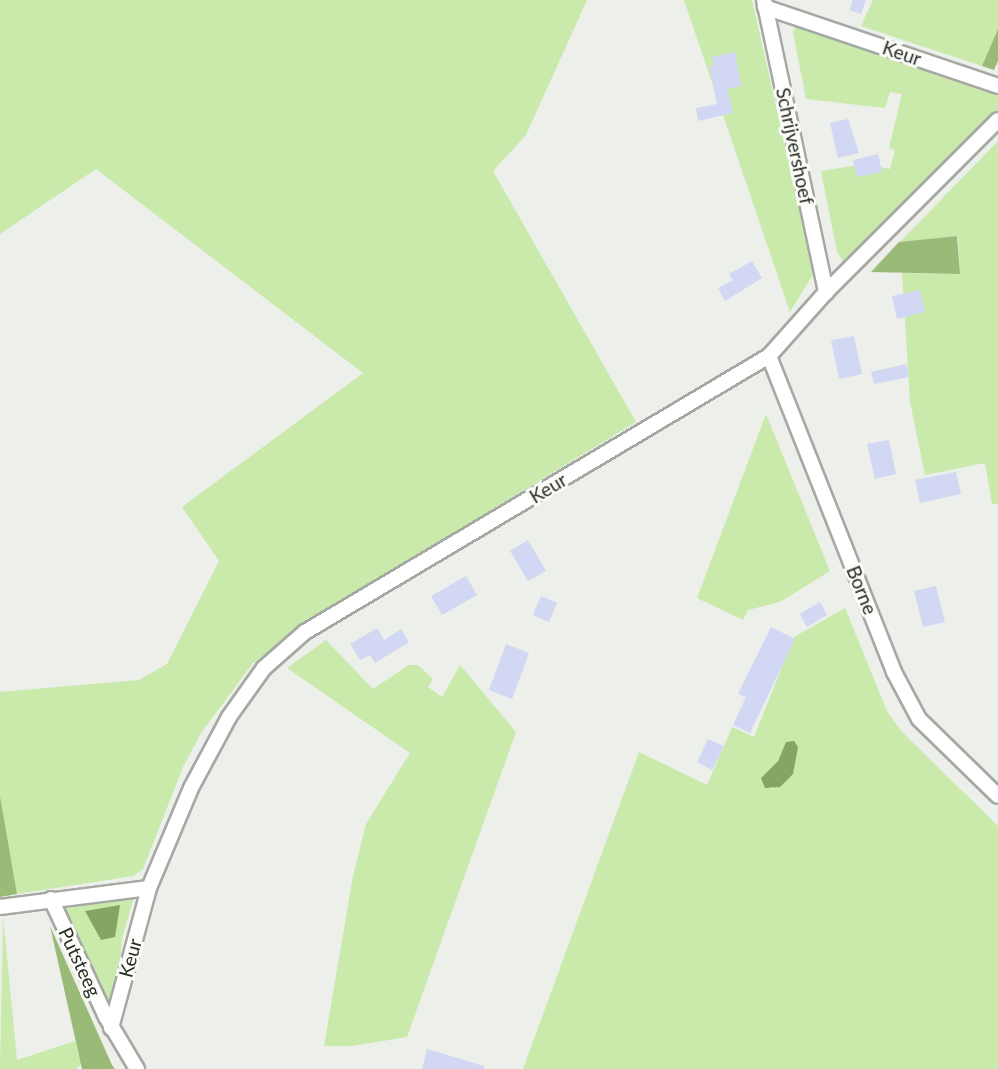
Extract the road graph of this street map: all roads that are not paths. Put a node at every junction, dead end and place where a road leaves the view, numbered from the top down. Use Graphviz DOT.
graph roads {
  1 [pos="765,3"];
  2 [pos="998,86"];
  3 [pos="998,120"];
  4 [pos="826,292"];
  5 [pos="769,356"];
  6 [pos="998,796"];
  7 [pos="149,887"];
  8 [pos="51,899"];
  9 [pos="0,907"];
  10 [pos="111,1028"];
  11 [pos="137,1069"];
  1 -- 2 [label="street, Keur"];
  1 -- 4 [label="street, Schrijvershoef"];
  3 -- 4 [label="street, Keur"];
  4 -- 5 [label="street, Keur"];
  5 -- 6 [label="street, Borne"];
  5 -- 7 [label="street, Keur"];
  7 -- 8 [label="street"];
  7 -- 10 [label="street, Keur"];
  8 -- 9 [label="street"];
  8 -- 10 [label="street, Putsteeg"];
  10 -- 11 [label="street, Putsteeg"];
}
